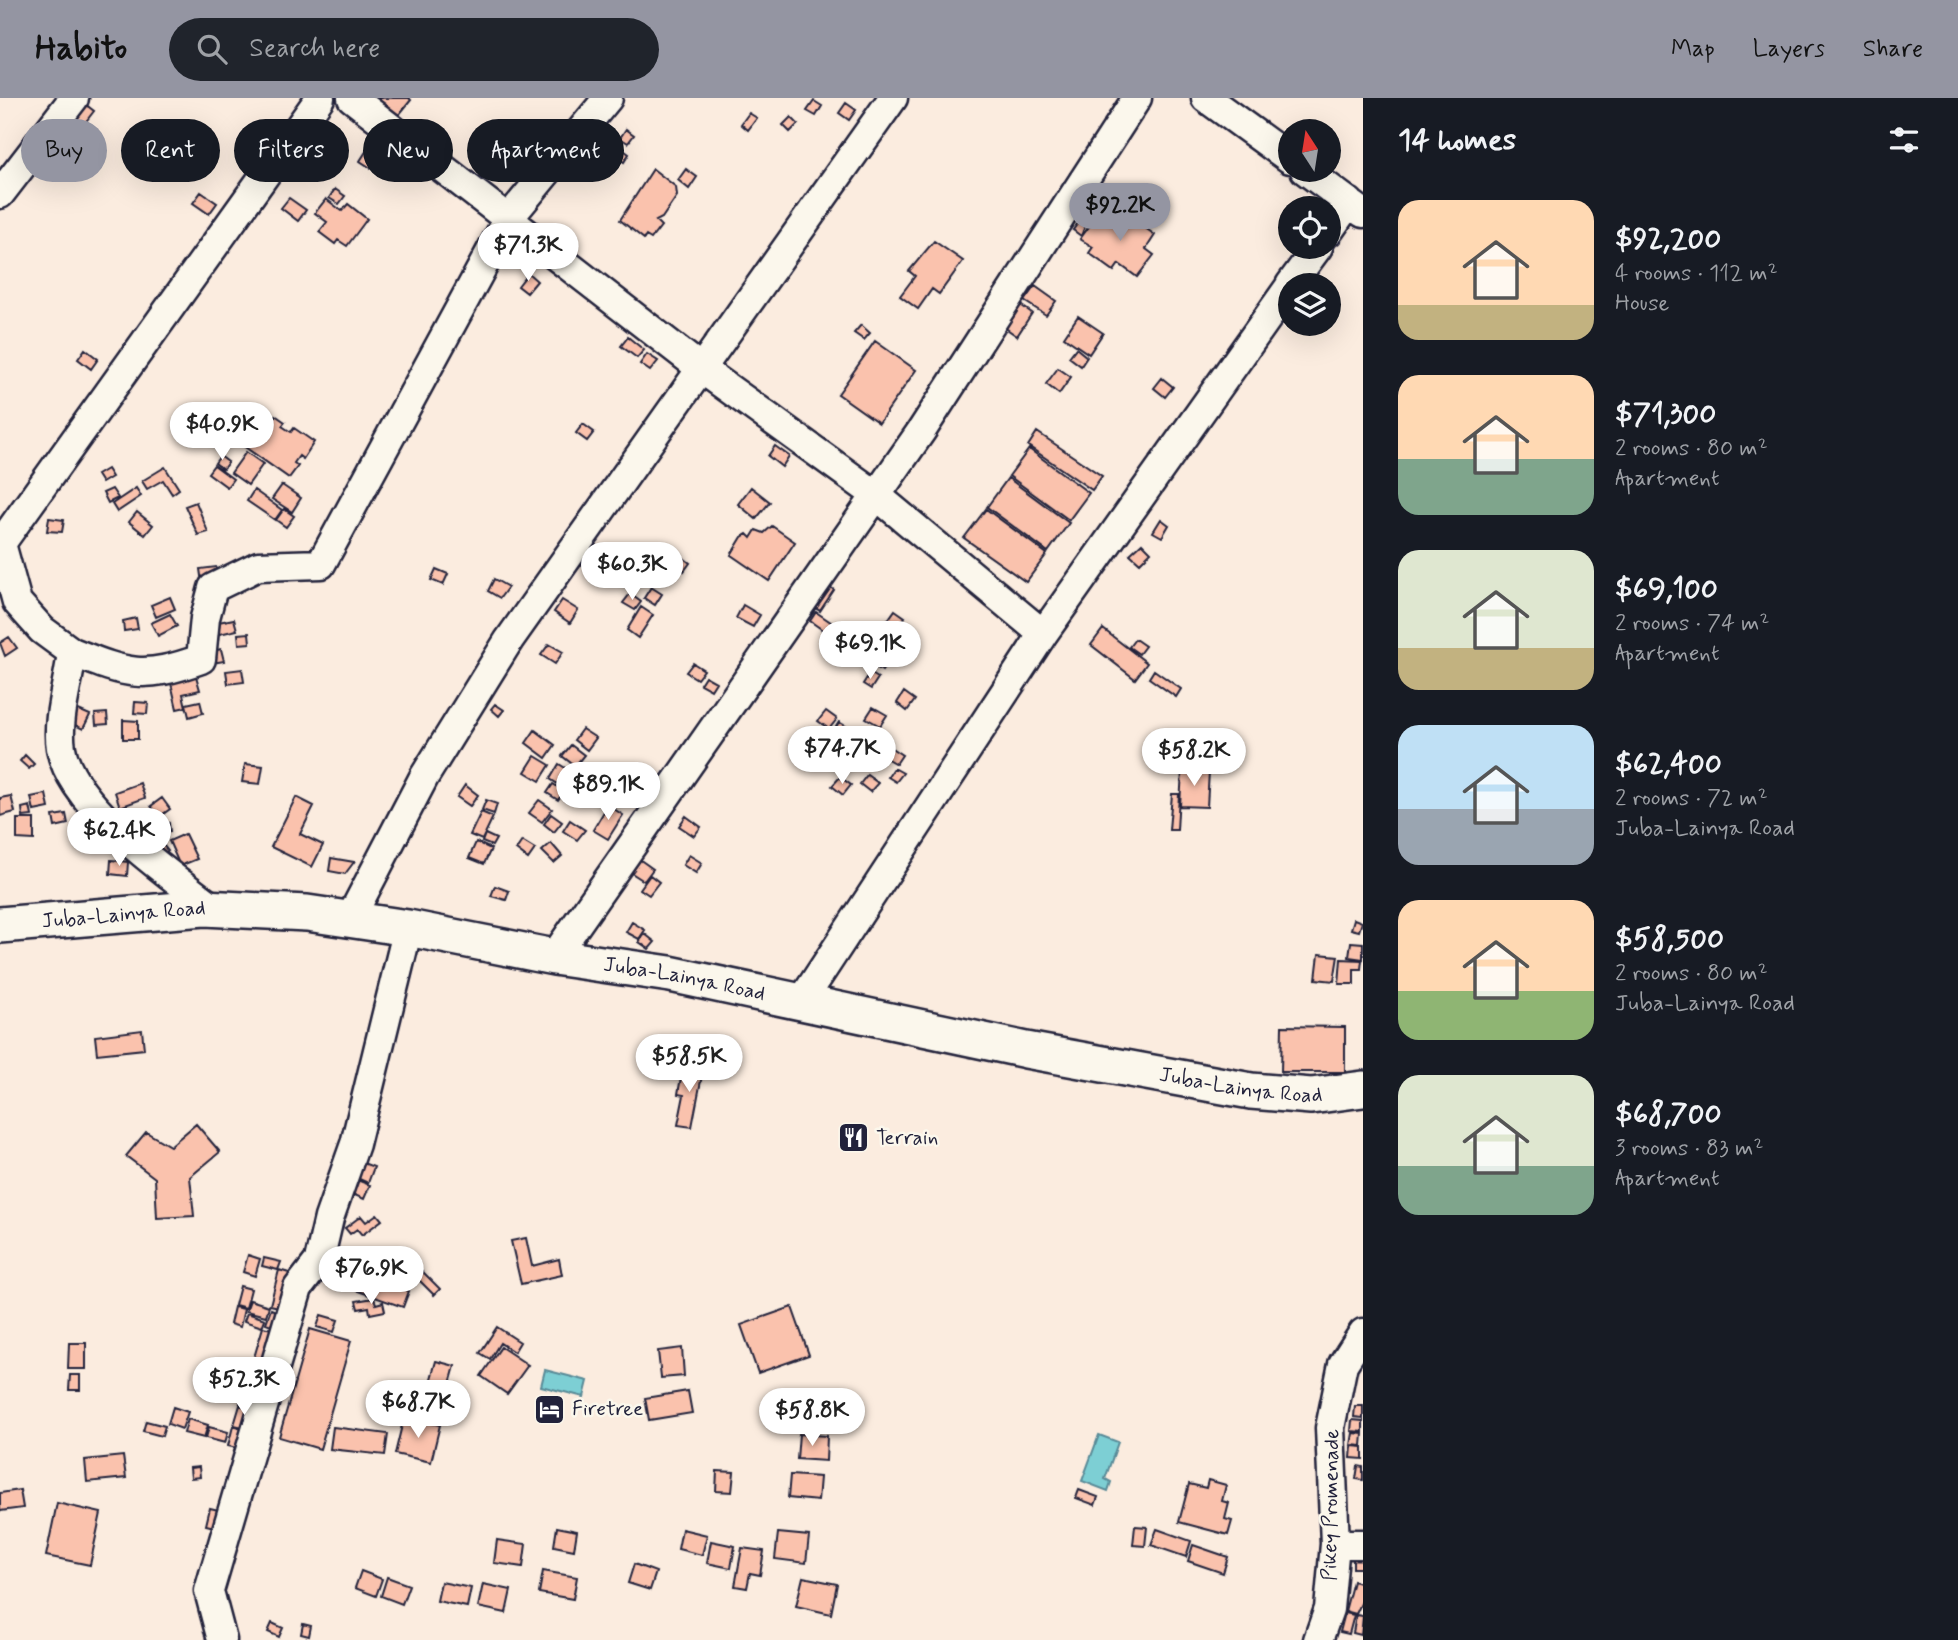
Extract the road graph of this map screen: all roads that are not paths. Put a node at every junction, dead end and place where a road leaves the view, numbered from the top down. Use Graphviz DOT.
graph roads {
  1 [pos="74,98"];
  2 [pos="320,98"];
  3 [pos="352,98"];
  4 [pos="608,98"];
  5 [pos="892,98"];
  6 [pos="1137,98"];
  7 [pos="1206,98"];
  8 [pos="1278,150"];
  9 [pos="1321,182"];
  10 [pos="0,194"];
  11 [pos="1356,207"];
  12 [pos="509,218"];
  13 [pos="1341,220"];
  14 [pos="1278,303"];
  15 [pos="704,370"];
  16 [pos="876,495"];
  17 [pos="1,541"];
  18 [pos="1043,634"];
  19 [pos="72,652"];
  20 [pos="214,908"];
  21 [pos="350,919"];
  22 [pos="0,925"];
  23 [pos="408,928"];
  24 [pos="554,957"];
  25 [pos="800,1004"];
  26 [pos="1363,1088"];
  27 [pos="1363,1334"];
  28 [pos="1335,1544"];
  29 [pos="1363,1544"];
  30 [pos="222,1640"];
  31 [pos="1318,1640"];
  1 -- 10 [label="street"];
  2 -- 17 [label="street"];
  3 -- 12 [label="street"];
  4 -- 12 [label="street"];
  5 -- 15 [label="street"];
  6 -- 16 [label="street"];
  7 -- 8 [label="street"];
  9 -- 11 [label="street"];
  11 -- 13 [label="street"];
  12 -- 15 [label="street"];
  12 -- 19 [label="street"];
  14 -- 18 [label="street"];
  15 -- 16 [label="street"];
  15 -- 21 [label="street"];
  16 -- 18 [label="street"];
  16 -- 24 [label="street"];
  17 -- 19 [label="street"];
  18 -- 25 [label="street"];
  19 -- 20 [label="street"];
  20 -- 21 [label="main road, Juba-Lainya Road"];
  20 -- 22 [label="main road, Juba-Lainya Road"];
  21 -- 23 [label="main road, Juba-Lainya Road"];
  23 -- 24 [label="main road, Juba-Lainya Road"];
  23 -- 30 [label="street"];
  24 -- 25 [label="main road, Juba-Lainya Road"];
  25 -- 26 [label="main road, Juba-Lainya Road"];
  27 -- 28 [label="street, Pikey Promenade"];
  28 -- 29 [label="street"];
  28 -- 31 [label="street, Pikey Promenade"];
}
